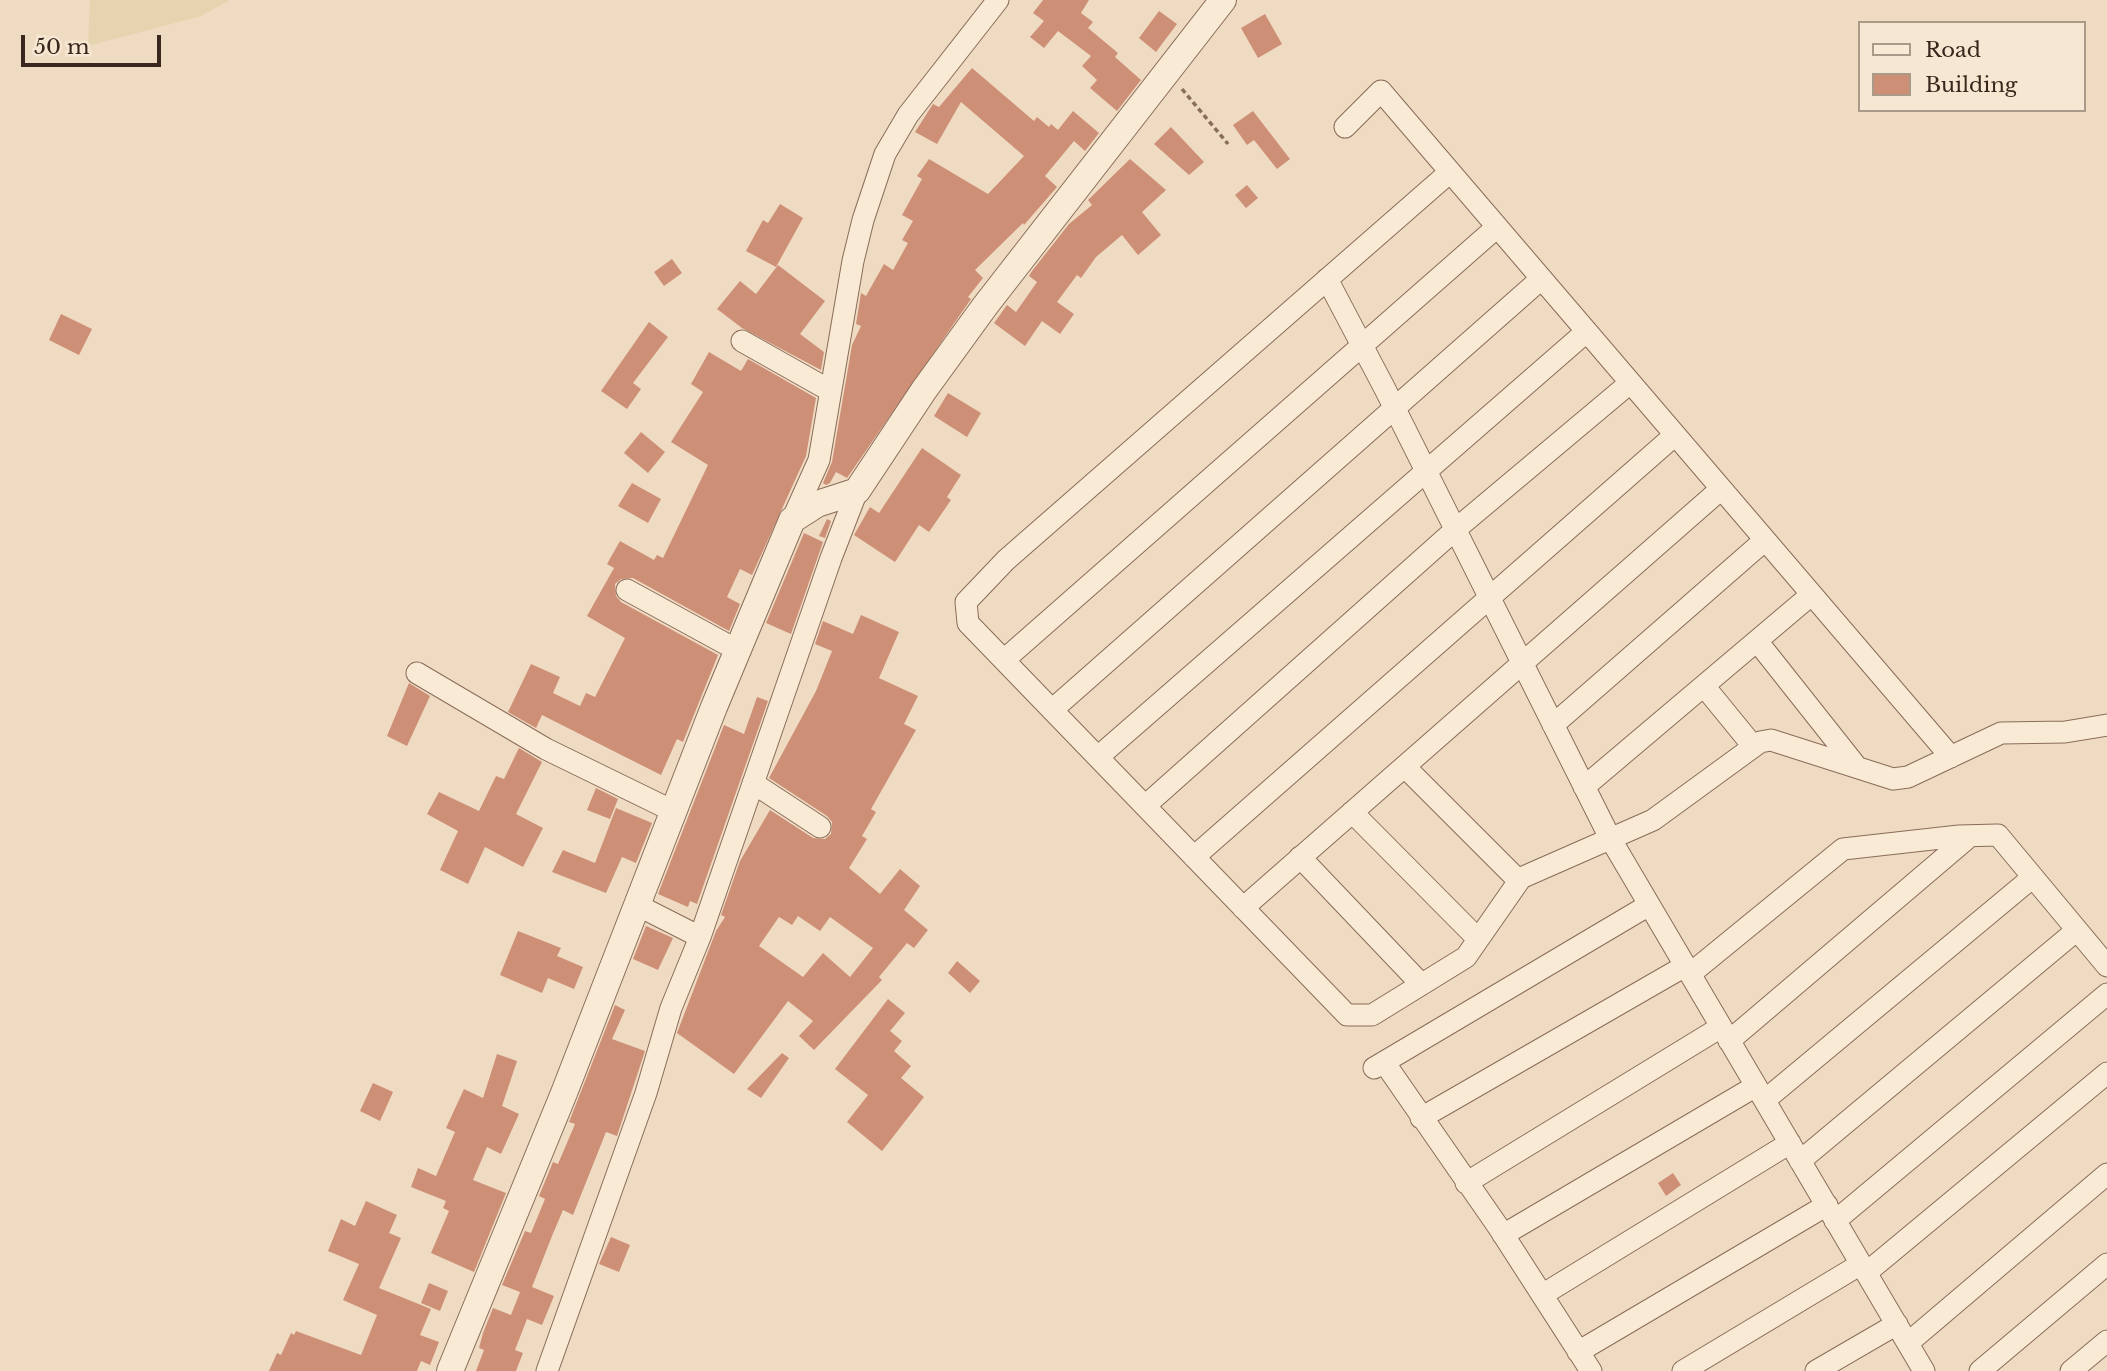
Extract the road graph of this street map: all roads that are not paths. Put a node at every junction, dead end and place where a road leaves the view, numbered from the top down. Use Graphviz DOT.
graph roads {
  1 [pos="998,0"];
  2 [pos="1223,0"];
  3 [pos="1345,127"];
  4 [pos="1450,172"];
  5 [pos="1497,227"];
  6 [pos="1327,279"];
  7 [pos="1541,279"];
  8 [pos="1586,332"];
  9 [pos="742,341"];
  10 [pos="1362,345"];
  11 [pos="1630,383"];
  12 [pos="829,390"];
  13 [pos="1395,408"];
  14 [pos="1675,435"];
  15 [pos="1426,471"];
  16 [pos="1721,489"];
  17 [pos="857,491"];
  18 [pos="792,520"];
  19 [pos="1455,529"];
  20 [pos="1765,540"];
  21 [pos="627,590"];
  22 [pos="1811,595"];
  23 [pos="1490,599"];
  24 [pos="1757,641"];
  25 [pos="737,650"];
  26 [pos="1004,660"];
  27 [pos="1522,661"];
  28 [pos="417,673"];
  29 [pos="1704,686"];
  30 [pos="1052,710"];
  31 [pos="1553,725"];
  32 [pos="2107,725"];
  33 [pos="1753,746"];
  34 [pos="1098,757"];
  35 [pos="1951,757"];
  36 [pos="1856,766"];
  37 [pos="1405,767"];
  38 [pos="753,783"];
  39 [pos="1584,787"];
  40 [pos="1145,806"];
  41 [pos="673,811"];
  42 [pos="1352,813"];
  43 [pos="820,827"];
  44 [pos="1970,836"];
  45 [pos="1610,838"];
  46 [pos="1194,857"];
  47 [pos="1300,857"];
  48 [pos="2033,877"];
  49 [pos="1519,881"];
  50 [pos="637,905"];
  51 [pos="1649,905"];
  52 [pos="1243,908"];
  53 [pos="2077,930"];
  54 [pos="700,937"];
  55 [pos="1478,939"];
  56 [pos="2107,966"];
  57 [pos="1688,970"];
  58 [pos="1421,984"];
  59 [pos="2107,994"];
  60 [pos="1725,1034"];
  61 [pos="2107,1073"];
  62 [pos="1760,1093"];
  63 [pos="1421,1118"];
  64 [pos="1795,1152"];
  65 [pos="2107,1174"];
  66 [pos="1466,1183"];
  67 [pos="1831,1213"];
  68 [pos="1503,1235"];
  69 [pos="2107,1264"];
  70 [pos="1864,1269"];
  71 [pos="1542,1295"];
  72 [pos="1897,1324"];
  73 [pos="2107,1341"];
  74 [pos="1908,1343"];
  75 [pos="1578,1352"];
  76 [pos="450,1371"];
  77 [pos="547,1371"];
  78 [pos="1591,1371"];
  79 [pos="1683,1371"];
  80 [pos="1816,1371"];
  81 [pos="1924,1371"];
  82 [pos="1980,1371"];
  83 [pos="2071,1371"];
  1 -- 12 [label="street"];
  2 -- 17 [label="street"];
  3 -- 4 [label="street"];
  4 -- 5 [label="street"];
  4 -- 6 [label="street"];
  5 -- 7 [label="street"];
  5 -- 10 [label="street"];
  6 -- 10 [label="street"];
  6 -- 26 [label="street"];
  7 -- 8 [label="street"];
  7 -- 13 [label="street"];
  8 -- 11 [label="street"];
  8 -- 15 [label="street"];
  9 -- 12 [label="street"];
  10 -- 13 [label="street"];
  10 -- 26 [label="street"];
  11 -- 14 [label="street"];
  11 -- 19 [label="street"];
  12 -- 18 [label="street"];
  13 -- 15 [label="street"];
  13 -- 30 [label="street"];
  14 -- 16 [label="street"];
  14 -- 23 [label="street"];
  15 -- 19 [label="street"];
  15 -- 34 [label="street"];
  16 -- 20 [label="street"];
  16 -- 27 [label="street"];
  17 -- 18 [label="street"];
  17 -- 38 [label="street"];
  18 -- 25 [label="street"];
  19 -- 23 [label="street"];
  19 -- 40 [label="street"];
  20 -- 22 [label="street"];
  20 -- 31 [label="street"];
  21 -- 25 [label="street"];
  22 -- 24 [label="street"];
  22 -- 35 [label="street"];
  23 -- 27 [label="street"];
  23 -- 46 [label="street"];
  24 -- 29 [label="street"];
  24 -- 36 [label="street"];
  25 -- 41 [label="street"];
  26 -- 30 [label="street"];
  27 -- 31 [label="street"];
  27 -- 37 [label="street"];
  28 -- 41 [label="street"];
  29 -- 33 [label="street"];
  29 -- 39 [label="street"];
  30 -- 34 [label="street"];
  31 -- 39 [label="street"];
  32 -- 35 [label="street"];
  33 -- 36 [label="street"];
  33 -- 45 [label="street"];
  34 -- 40 [label="street"];
  35 -- 36 [label="street"];
  37 -- 42 [label="street"];
  37 -- 49 [label="street"];
  38 -- 43 [label="street"];
  38 -- 54 [label="street"];
  39 -- 45 [label="street"];
  40 -- 46 [label="street"];
  41 -- 50 [label="street"];
  42 -- 47 [label="street"];
  42 -- 55 [label="street"];
  44 -- 48 [label="street"];
  44 -- 57 [label="street"];
  44 -- 60 [label="street"];
  45 -- 49 [label="street"];
  45 -- 51 [label="street"];
  46 -- 52 [label="street"];
  47 -- 52 [label="street"];
  47 -- 58 [label="street"];
  48 -- 53 [label="street"];
  48 -- 62 [label="street"];
  49 -- 55 [label="street"];
  50 -- 54 [label="street"];
  50 -- 76 [label="street"];
  51 -- 57 [label="street"];
  51 -- 63 [label="street"];
  52 -- 58 [label="street"];
  53 -- 56 [label="street"];
  53 -- 64 [label="street"];
  54 -- 77 [label="street"];
  55 -- 58 [label="street"];
  57 -- 60 [label="street"];
  57 -- 63 [label="street"];
  59 -- 67 [label="street"];
  60 -- 62 [label="street"];
  60 -- 66 [label="street"];
  61 -- 70 [label="street"];
  62 -- 64 [label="street"];
  62 -- 68 [label="street"];
  63 -- 66 [label="street"];
  64 -- 67 [label="street"];
  64 -- 71 [label="street"];
  65 -- 74 [label="street"];
  66 -- 68 [label="street"];
  67 -- 70 [label="street"];
  67 -- 75 [label="street"];
  68 -- 71 [label="street"];
  69 -- 82 [label="street"];
  70 -- 72 [label="street"];
  70 -- 79 [label="street"];
  71 -- 75 [label="street"];
  72 -- 74 [label="street"];
  72 -- 80 [label="street"];
  73 -- 83 [label="street"];
  74 -- 81 [label="street"];
  75 -- 78 [label="street"];
}
